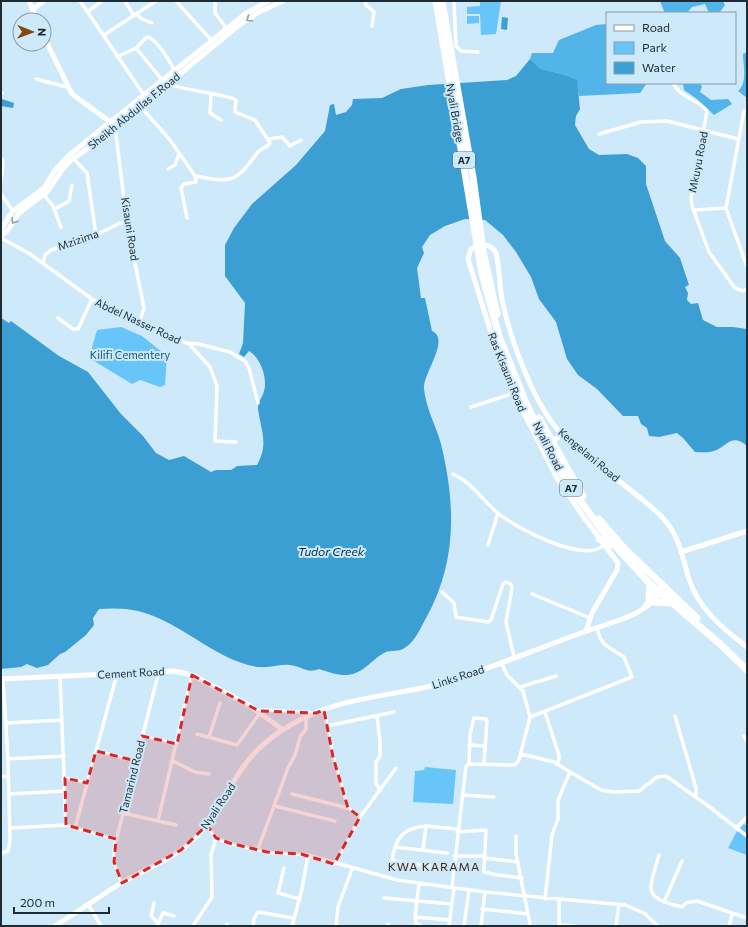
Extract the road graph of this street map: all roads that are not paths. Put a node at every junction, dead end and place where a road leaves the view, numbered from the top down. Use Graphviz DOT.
graph roads {
  1 [pos="29,1"];
  2 [pos="44,1"];
  3 [pos="80,1"];
  4 [pos="102,1"];
  5 [pos="125,1"];
  6 [pos="156,1"];
  7 [pos="176,1"];
  8 [pos="215,1"];
  9 [pos="268,1"];
  10 [pos="283,1"];
  11 [pos="365,1"];
  12 [pos="436,1"];
  13 [pos="442,1"];
  14 [pos="454,1"];
  15 [pos="33,9"];
  16 [pos="34,12"];
  17 [pos="87,12"];
  18 [pos="135,15"];
  19 [pos="152,23"];
  20 [pos="372,26"];
  21 [pos="227,29"];
  22 [pos="104,35"];
  23 [pos="212,41"];
  24 [pos="136,48"];
  25 [pos="51,52"];
  26 [pos="478,52"];
  27 [pos="118,57"];
  28 [pos="450,67"];
  29 [pos="175,71"];
  30 [pos="36,79"];
  31 [pos="163,81"];
  32 [pos="169,84"];
  33 [pos="674,84"];
  34 [pos="67,87"];
  35 [pos="144,95"];
  36 [pos="211,95"];
  37 [pos="140,106"];
  38 [pos="744,111"];
  39 [pos="220,120"];
  40 [pos="112,126"];
  41 [pos="704,131"];
  42 [pos="599,134"];
  43 [pos="268,139"];
  44 [pos="738,139"];
  45 [pos="301,140"];
  46 [pos="179,154"];
  47 [pos="73,158"];
  48 [pos="2,160"];
  49 [pos="168,169"];
  50 [pos="1,174"];
  51 [pos="195,176"];
  52 [pos="1,182"];
  53 [pos="72,184"];
  54 [pos="1,194"];
  55 [pos="44,195"];
  56 [pos="726,208"];
  57 [pos="55,209"];
  58 [pos="694,210"];
  59 [pos="13,211"];
  60 [pos="126,216"];
  61 [pos="187,218"];
  62 [pos="120,223"];
  63 [pos="128,223"];
  64 [pos="61,227"];
  65 [pos="1,229"];
  66 [pos="96,235"];
  67 [pos="1,237"];
  68 [pos="481,252"];
  69 [pos="468,259"];
  70 [pos="43,263"];
  71 [pos="747,267"];
  72 [pos="747,289"];
  73 [pos="92,299"];
  74 [pos="58,318"];
  75 [pos="140,321"];
  76 [pos="190,345"];
  77 [pos="514,393"];
  78 [pos="258,403"];
  79 [pos="471,407"];
  80 [pos="562,434"];
  81 [pos="236,442"];
  82 [pos="552,442"];
  83 [pos="453,474"];
  84 [pos="560,476"];
  85 [pos="498,513"];
  86 [pos="747,531"];
  87 [pos="599,539"];
  88 [pos="488,545"];
  89 [pos="604,545"];
  90 [pos="615,547"];
  91 [pos="681,552"];
  92 [pos="650,584"];
  93 [pos="661,590"];
  94 [pos="442,592"];
  95 [pos="532,594"];
  96 [pos="652,601"];
  97 [pos="672,603"];
  98 [pos="590,620"];
  99 [pos="592,629"];
  100 [pos="747,647"];
  101 [pos="514,657"];
  102 [pos="502,662"];
  103 [pos="747,664"];
  104 [pos="747,670"];
  105 [pos="159,671"];
  106 [pos="117,674"];
  107 [pos="60,676"];
  108 [pos="192,676"];
  109 [pos="556,676"];
  110 [pos="2,679"];
  111 [pos="520,687"];
  112 [pos="220,703"];
  113 [pos="324,710"];
  114 [pos="260,712"];
  115 [pos="394,712"];
  116 [pos="545,712"];
  117 [pos="316,713"];
  118 [pos="377,716"];
  119 [pos="675,716"];
  120 [pos="306,717"];
  121 [pos="530,717"];
  122 [pos="1,718"];
  123 [pos="62,720"];
  124 [pos="6,721"];
  125 [pos="271,722"];
  126 [pos="327,726"];
  127 [pos="282,729"];
  128 [pos="197,734"];
  129 [pos="142,736"];
  130 [pos="744,736"];
  131 [pos="209,737"];
  132 [pos="273,737"];
  133 [pos="747,742"];
  134 [pos="177,744"];
  135 [pos="469,745"];
  136 [pos="485,746"];
  137 [pos="96,751"];
  138 [pos="521,754"];
  139 [pos="64,756"];
  140 [pos="8,759"];
  141 [pos="136,761"];
  142 [pos="172,761"];
  143 [pos="469,764"];
  144 [pos="484,764"];
  145 [pos="556,764"];
  146 [pos="396,768"];
  147 [pos="570,772"];
  148 [pos="210,774"];
  149 [pos="1,776"];
  150 [pos="8,776"];
  151 [pos="65,778"];
  152 [pos="87,783"];
  153 [pos="66,791"];
  154 [pos="380,791"];
  155 [pos="9,794"];
  156 [pos="292,794"];
  157 [pos="462,795"];
  158 [pos="494,797"];
  159 [pos="696,797"];
  160 [pos="275,806"];
  161 [pos="348,808"];
  162 [pos="123,813"];
  163 [pos="360,817"];
  164 [pos="747,817"];
  165 [pos="158,821"];
  166 [pos="335,821"];
  167 [pos="66,825"];
  168 [pos="176,825"];
  169 [pos="207,825"];
  170 [pos="426,826"];
  171 [pos="10,828"];
  172 [pos="75,828"];
  173 [pos="736,828"];
  174 [pos="457,830"];
  175 [pos="516,836"];
  176 [pos="747,836"];
  177 [pos="216,838"];
  178 [pos="116,839"];
  179 [pos="395,847"];
  180 [pos="258,849"];
  181 [pos="423,850"];
  182 [pos="1,853"];
  183 [pos="446,853"];
  184 [pos="308,855"];
  185 [pos="659,855"];
  186 [pos="454,856"];
  187 [pos="484,857"];
  188 [pos="682,861"];
  189 [pos="518,862"];
  190 [pos="334,864"];
  191 [pos="430,866"];
  192 [pos="284,868"];
  193 [pos="352,868"];
  194 [pos="522,878"];
  195 [pos="122,883"];
  196 [pos="419,884"];
  197 [pos="453,888"];
  198 [pos="469,890"];
  199 [pos="485,892"];
  200 [pos="526,896"];
  201 [pos="384,898"];
  202 [pos="544,898"];
  203 [pos="300,899"];
  204 [pos="559,900"];
  205 [pos="417,901"];
  206 [pos="664,902"];
  207 [pos="154,903"];
  208 [pos="88,904"];
  209 [pos="452,904"];
  210 [pos="619,904"];
  211 [pos="482,909"];
  212 [pos="528,914"];
  213 [pos="732,914"];
  214 [pos="174,916"];
  215 [pos="415,917"];
  216 [pos="293,918"];
  217 [pos="747,918"];
  218 [pos="450,920"];
  219 [pos="530,924"];
  220 [pos="158,925"];
  221 [pos="559,925"];
  222 [pos="55,926"];
  223 [pos="101,926"];
  224 [pos="194,926"];
  225 [pos="253,926"];
  226 [pos="292,926"];
  227 [pos="336,926"];
  228 [pos="421,926"];
  229 [pos="449,926"];
  230 [pos="464,926"];
  231 [pos="481,926"];
  232 [pos="574,926"];
  233 [pos="616,926"];
  234 [pos="658,926"];
  235 [pos="729,926"];
  1 -- 15 [label="main road"];
  2 -- 15 [label="main road"];
  3 -- 17 [label="street"];
  4 -- 17 [label="street"];
  5 -- 18 [label="street"];
  6 -- 18 [label="street"];
  7 -- 23 [label="street"];
  8 -- 21 [label="street"];
  9 -- 21 [label="main road, Sheikh Abdullas F.Road"];
  10 -- 32 [label="main road, Sheikh Abdullas F.Road, one-way"];
  11 -- 20 [label="street"];
  12 -- 28 [label="highway, A7"];
  13 -- 28 [label="highway, A7"];
  14 -- 26 [label="street"];
  15 -- 16 [label="main road"];
  17 -- 22 [label="street"];
  18 -- 19 [label="street"];
  18 -- 22 [label="street"];
  21 -- 23 [label="main road, Sheikh Abdullas F.Road"];
  22 -- 27 [label="street"];
  23 -- 29 [label="main road, Sheikh Abdullas F.Road"];
  24 -- 27 [label="street"];
  24 -- 29 [label="street"];
  24 -- 31 [label="street"];
  25 -- 34 [label="main road"];
  27 -- 35 [label="street"];
  28 -- 68 [label="highway, Nyali Bridge / A7"];
  29 -- 31 [label="main road, Sheikh Abdullas F.Road"];
  30 -- 34 [label="street"];
  31 -- 35 [label="main road, Sheikh Abdullas F.Road"];
  32 -- 36 [label="street"];
  32 -- 37 [label="main road, Sheikh Abdullas F.Road"];
  33 -- 41 [label="street, Mkuyu Road"];
  34 -- 40 [label="main road"];
  35 -- 40 [label="main road, Sheikh Abdullas F.Road"];
  36 -- 39 [label="street"];
  36 -- 43 [label="street"];
  37 -- 40 [label="main road, Sheikh Abdullas F.Road"];
  37 -- 46 [label="street"];
  38 -- 44 [label="street"];
  40 -- 47 [label="main road, Sheikh Abdullas F.Road"];
  40 -- 59 [label="main road, Sheikh Abdullas F.Road"];
  40 -- 60 [label="street, Kisauni Road"];
  41 -- 42 [label="street"];
  41 -- 44 [label="street"];
  41 -- 58 [label="street, Mkuyu Road"];
  43 -- 45 [label="street"];
  43 -- 51 [label="street"];
  44 -- 56 [label="street"];
  46 -- 49 [label="street"];
  46 -- 51 [label="street"];
  47 -- 55 [label="main road, Sheikh Abdullas F.Road"];
  47 -- 66 [label="street"];
  48 -- 50 [label="street"];
  50 -- 52 [label="street"];
  51 -- 61 [label="street"];
  53 -- 57 [label="street"];
  54 -- 59 [label="street"];
  55 -- 57 [label="street"];
  55 -- 67 [label="main road, Sheikh Abdullas F.Road, one-way"];
  56 -- 58 [label="street"];
  56 -- 71 [label="street"];
  57 -- 64 [label="street"];
  58 -- 72 [label="street, Mkuyu Road"];
  59 -- 65 [label="main road, Sheikh Abdullas F.Road"];
  60 -- 62 [label="street"];
  60 -- 63 [label="street, Kisauni Road"];
  62 -- 63 [label="street"];
  62 -- 66 [label="street, Mzizima"];
  63 -- 75 [label="street, Kisauni Road"];
  66 -- 70 [label="street, Mzizima"];
  67 -- 70 [label="street, Abdel Nasser Road"];
  68 -- 82 [label="highway, Nyali Road / A7"];
  68 -- 84 [label="highway, Nyali Road / A7"];
  69 -- 77 [label="main road, Ras Kisauni Road"];
  69 -- 80 [label="main road, Kengelani Road"];
  70 -- 73 [label="street, Abdel Nasser Road"];
  73 -- 74 [label="street"];
  73 -- 75 [label="street, Abdel Nasser Road"];
  75 -- 76 [label="street, Abdel Nasser Road"];
  76 -- 78 [label="street, Abdel Nasser Road"];
  76 -- 81 [label="street"];
  77 -- 79 [label="street"];
  77 -- 84 [label="main road, Ras Kisauni Road"];
  80 -- 82 [label="main road"];
  80 -- 91 [label="main road, Kengelani Road"];
  82 -- 93 [label="highway, Nyali Road / A7"];
  83 -- 85 [label="street"];
  84 -- 87 [label="main road, Ras Kisauni Road"];
  84 -- 90 [label="highway, Nyali Road / A7"];
  85 -- 88 [label="street"];
  85 -- 89 [label="street"];
  86 -- 91 [label="main road"];
  87 -- 89 [label="main road, Ras Kisauni Road"];
  87 -- 90 [label="highway"];
  89 -- 98 [label="main road, Ras Kisauni Road"];
  90 -- 92 [label="highway, Nyali Road / A7"];
  91 -- 100 [label="main road, Kengelani Road"];
  92 -- 93 [label="highway, Nyali Road / A7"];
  92 -- 96 [label="highway"];
  93 -- 96 [label="main road, Links Road"];
  93 -- 97 [label="highway, Nyali Road / A7"];
  93 -- 103 [label="highway, Nyali Road / A7"];
  94 -- 101 [label="street"];
  95 -- 98 [label="street"];
  96 -- 97 [label="highway"];
  96 -- 99 [label="main road, Links Road"];
  97 -- 104 [label="highway, Nyali Road / A7"];
  98 -- 99 [label="main road"];
  99 -- 101 [label="main road, Links Road"];
  99 -- 116 [label="street"];
  101 -- 102 [label="main road, Links Road"];
  102 -- 111 [label="street"];
  102 -- 113 [label="main road, Links Road"];
  105 -- 106 [label="main road, Cement Road"];
  105 -- 108 [label="main road, Cement Road"];
  105 -- 129 [label="street, Tamarind Road"];
  106 -- 107 [label="main road, Cement Road"];
  106 -- 137 [label="street"];
  107 -- 110 [label="main road, Cement Road"];
  107 -- 123 [label="street"];
  108 -- 114 [label="main road, Cement Road"];
  108 -- 134 [label="street"];
  109 -- 111 [label="street"];
  110 -- 124 [label="street"];
  111 -- 121 [label="street"];
  112 -- 131 [label="street"];
  113 -- 117 [label="main road, Links Road"];
  113 -- 126 [label="street"];
  114 -- 117 [label="street"];
  114 -- 125 [label="main road, Cement Road"];
  114 -- 131 [label="street"];
  115 -- 118 [label="street"];
  116 -- 121 [label="street"];
  116 -- 145 [label="street"];
  117 -- 120 [label="main road, Links Road"];
  118 -- 126 [label="street"];
  118 -- 154 [label="street"];
  119 -- 159 [label="street"];
  120 -- 127 [label="main road, Links Road"];
  120 -- 160 [label="street"];
  121 -- 138 [label="street"];
  122 -- 124 [label="street"];
  123 -- 124 [label="street"];
  123 -- 139 [label="street"];
  124 -- 140 [label="street"];
  125 -- 127 [label="main road, Cement Road"];
  125 -- 132 [label="main road"];
  126 -- 161 [label="street"];
  127 -- 132 [label="main road, Links Road"];
  128 -- 131 [label="street"];
  129 -- 134 [label="street"];
  129 -- 141 [label="street, Tamarind Road"];
  130 -- 133 [label="street"];
  132 -- 169 [label="main road, Nyali Road"];
  134 -- 142 [label="street"];
  135 -- 136 [label="street"];
  135 -- 136 [label="street"];
  135 -- 143 [label="street"];
  136 -- 144 [label="street"];
  137 -- 141 [label="street"];
  137 -- 152 [label="street"];
  138 -- 144 [label="street"];
  138 -- 145 [label="street"];
  139 -- 140 [label="street"];
  139 -- 151 [label="street"];
  140 -- 150 [label="street"];
  141 -- 162 [label="street, Tamarind Road"];
  142 -- 148 [label="street"];
  142 -- 165 [label="street"];
  143 -- 144 [label="street"];
  143 -- 157 [label="street"];
  145 -- 147 [label="street"];
  146 -- 154 [label="street"];
  147 -- 159 [label="street"];
  147 -- 202 [label="street"];
  149 -- 150 [label="street"];
  150 -- 155 [label="street"];
  151 -- 152 [label="street"];
  151 -- 153 [label="street"];
  152 -- 172 [label="street"];
  153 -- 155 [label="street"];
  153 -- 167 [label="street"];
  154 -- 163 [label="street"];
  155 -- 171 [label="street"];
  156 -- 161 [label="street"];
  157 -- 158 [label="street"];
  157 -- 174 [label="street"];
  159 -- 173 [label="street"];
  160 -- 166 [label="street"];
  160 -- 180 [label="street"];
  161 -- 163 [label="street"];
  162 -- 165 [label="street"];
  162 -- 178 [label="street, Tamarind Road"];
  163 -- 190 [label="street"];
  164 -- 173 [label="street"];
  165 -- 168 [label="street"];
  167 -- 171 [label="street"];
  167 -- 172 [label="street"];
  169 -- 177 [label="street"];
  169 -- 195 [label="main road, Nyali Road"];
  170 -- 174 [label="street"];
  170 -- 179 [label="street"];
  170 -- 181 [label="street"];
  171 -- 182 [label="street"];
  172 -- 178 [label="street"];
  173 -- 176 [label="street"];
  174 -- 186 [label="street"];
  174 -- 187 [label="street"];
  175 -- 189 [label="street"];
  177 -- 180 [label="street"];
  177 -- 224 [label="street"];
  178 -- 195 [label="street, Tamarind Road"];
  179 -- 181 [label="street"];
  179 -- 191 [label="street"];
  180 -- 184 [label="street"];
  181 -- 183 [label="street"];
  184 -- 190 [label="street"];
  184 -- 203 [label="street"];
  185 -- 206 [label="street"];
  186 -- 187 [label="street"];
  186 -- 197 [label="street"];
  187 -- 189 [label="street"];
  187 -- 194 [label="street"];
  188 -- 206 [label="street"];
  189 -- 194 [label="street"];
  190 -- 193 [label="street"];
  192 -- 203 [label="street"];
  193 -- 196 [label="street"];
  193 -- 227 [label="street"];
  194 -- 200 [label="street"];
  195 -- 208 [label="main road, Nyali Road"];
  196 -- 197 [label="street"];
  196 -- 205 [label="street"];
  197 -- 198 [label="street"];
  197 -- 209 [label="street"];
  198 -- 199 [label="street"];
  198 -- 230 [label="street"];
  199 -- 200 [label="street"];
  199 -- 211 [label="street"];
  200 -- 202 [label="street"];
  200 -- 212 [label="street"];
  201 -- 205 [label="street"];
  202 -- 204 [label="street"];
  203 -- 216 [label="street"];
  204 -- 210 [label="street"];
  204 -- 221 [label="street"];
  205 -- 209 [label="street"];
  205 -- 215 [label="street"];
  206 -- 213 [label="street"];
  207 -- 220 [label="street"];
  208 -- 222 [label="main road, Nyali Road"];
  208 -- 223 [label="street"];
  209 -- 218 [label="street"];
  210 -- 233 [label="street"];
  210 -- 234 [label="street"];
  211 -- 212 [label="street"];
  211 -- 231 [label="street"];
  212 -- 219 [label="street"];
  213 -- 217 [label="street"];
  213 -- 235 [label="street"];
  214 -- 220 [label="street"];
  215 -- 218 [label="street"];
  215 -- 228 [label="street"];
  216 -- 225 [label="street"];
  216 -- 226 [label="street"];
  218 -- 229 [label="street"];
  221 -- 232 [label="street"];
}
